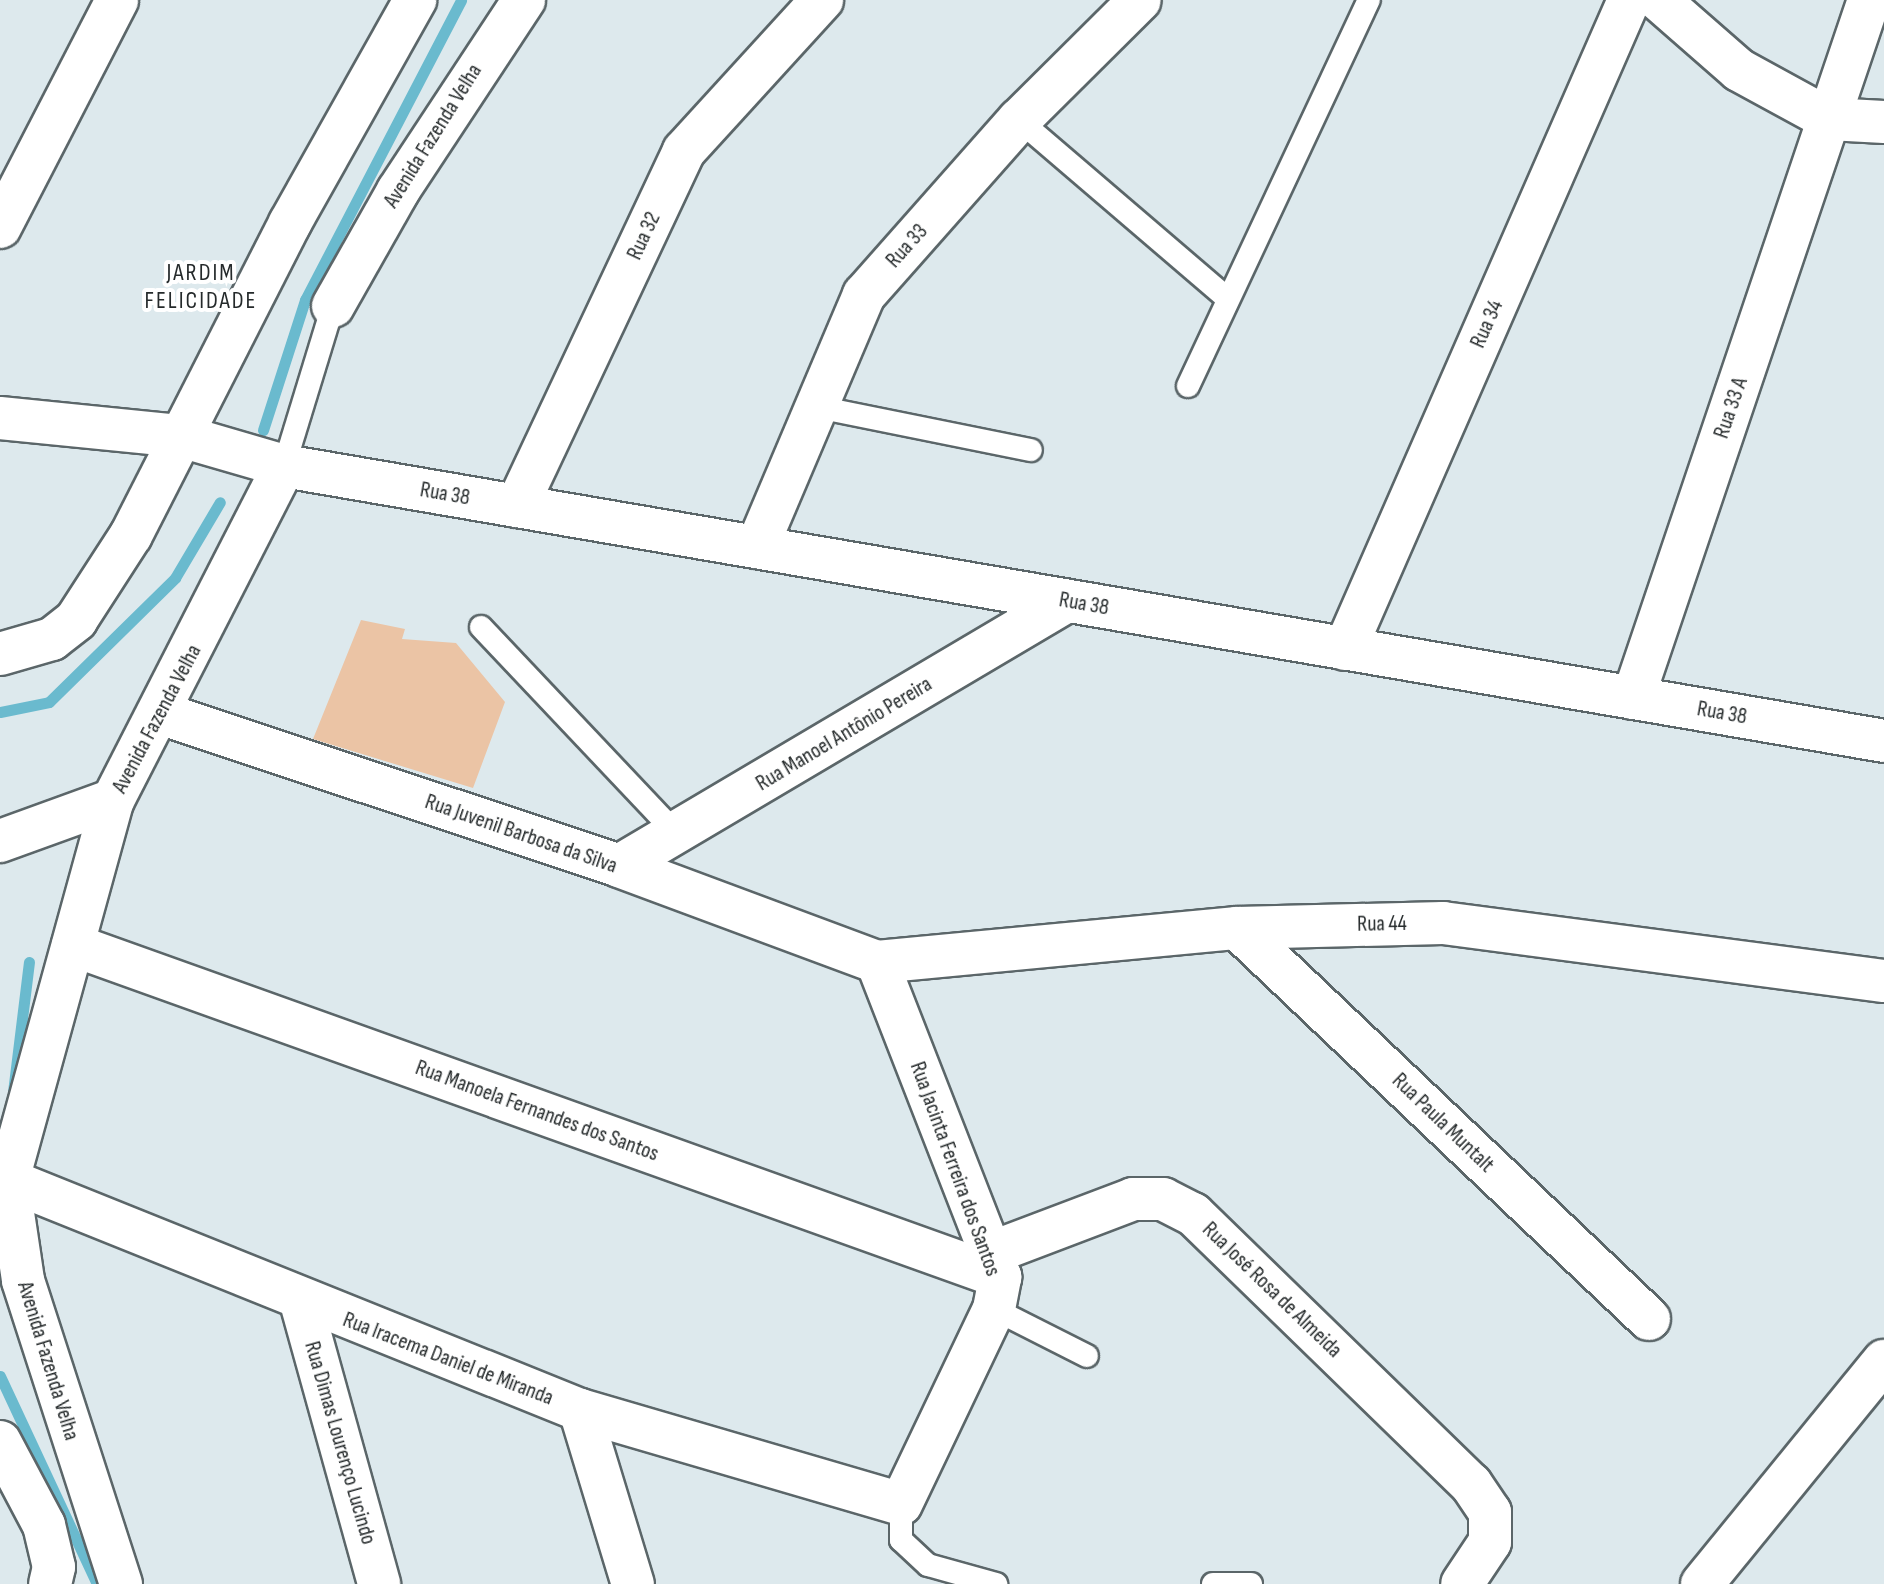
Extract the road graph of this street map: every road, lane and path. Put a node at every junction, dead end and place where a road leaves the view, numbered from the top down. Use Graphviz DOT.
graph roads {
  1 [pos="117,0"];
  2 [pos="415,0"];
  3 [pos="524,0"];
  4 [pos="822,0"];
  5 [pos="1140,0"];
  6 [pos="1369,0"];
  7 [pos="1629,0"];
  8 [pos="1659,0"];
  9 [pos="1869,0"];
  10 [pos="1829,119"];
  11 [pos="1019,120"];
  12 [pos="1884,122"];
  13 [pos="0,227"];
  14 [pos="1227,298"];
  15 [pos="333,306"];
  16 [pos="1188,386"];
  17 [pos="817,407"];
  18 [pos="0,418"];
  19 [pos="181,436"];
  20 [pos="1031,450"];
  21 [pos="284,466"];
  22 [pos="517,506"];
  23 [pos="757,547"];
  24 [pos="1067,601"];
  25 [pos="481,627"];
  26 [pos="1345,649"];
  27 [pos="0,654"];
  28 [pos="1633,698"];
  29 [pos="163,714"];
  30 [pos="1884,741"];
  31 [pos="113,800"];
  32 [pos="677,834"];
  33 [pos="0,841"];
  34 [pos="619,866"];
  35 [pos="1237,928"];
  36 [pos="73,945"];
  37 [pos="877,962"];
  38 [pos="1884,981"];
  39 [pos="8,1180"];
  40 [pos="995,1280"];
  41 [pos="301,1302"];
  42 [pos="1649,1319"];
  43 [pos="1087,1356"];
  44 [pos="1884,1361"];
  45 [pos="580,1410"];
  46 [pos="0,1442"];
  47 [pos="901,1504"];
  48 [pos="50,1584"];
  49 [pos="121,1584"];
  50 [pos="379,1584"];
  51 [pos="633,1584"];
  52 [pos="996,1584"];
  53 [pos="1213,1584"];
  54 [pos="1251,1584"];
  55 [pos="1462,1584"];
  56 [pos="1702,1584"];
  1 -- 13 [label="street"];
  2 -- 19 [label="street"];
  3 -- 15 [label="street, Avenida Fazenda Velha"];
  4 -- 22 [label="street, Rua 32"];
  5 -- 11 [label="street, Rua 33"];
  6 -- 14 [label="lane"];
  7 -- 26 [label="street, Rua 34"];
  8 -- 10 [label="street"];
  9 -- 10 [label="street, Rua 33 A"];
  10 -- 12 [label="street"];
  10 -- 28 [label="street, Rua 33 A"];
  11 -- 14 [label="lane"];
  11 -- 17 [label="street, Rua 33"];
  14 -- 16 [label="lane"];
  15 -- 21 [label="lane, Avenida Fazenda Velha"];
  17 -- 20 [label="lane"];
  17 -- 23 [label="street, Rua 33"];
  18 -- 19 [label="street, Rua 38"];
  19 -- 21 [label="street, Rua 38"];
  19 -- 27 [label="street"];
  21 -- 22 [label="street, Rua 38"];
  21 -- 29 [label="street, Avenida Fazenda Velha"];
  22 -- 23 [label="street, Rua 38"];
  23 -- 24 [label="street, Rua 38"];
  24 -- 26 [label="street, Rua 38"];
  24 -- 32 [label="street, Rua Manoel Antônio Pereira"];
  25 -- 32 [label="lane"];
  26 -- 28 [label="street, Rua 38"];
  28 -- 30 [label="street, Rua 38"];
  29 -- 31 [label="street, Avenida Fazenda Velha"];
  29 -- 34 [label="street, Rua Juvenil Barbosa da Silva"];
  31 -- 33 [label="street"];
  31 -- 36 [label="street, Avenida Fazenda Velha"];
  32 -- 34 [label="street, Rua Manoel Antônio Pereira"];
  34 -- 37 [label="street, Rua Juvenil Barbosa da Silva"];
  35 -- 37 [label="street, Rua 44"];
  35 -- 38 [label="street, Rua 44"];
  35 -- 42 [label="street, Rua Paula Muntalt"];
  36 -- 39 [label="street, Avenida Fazenda Velha"];
  36 -- 40 [label="street, Rua Manoela Fernandes dos Santos"];
  37 -- 40 [label="street, Rua Jacinta Ferreira dos Santos"];
  39 -- 41 [label="street, Rua Iracema Daniel de Miranda"];
  39 -- 49 [label="street, Avenida Fazenda Velha"];
  40 -- 43 [label="lane"];
  40 -- 47 [label="street, Rua Jacinta Ferreira dos Santos"];
  40 -- 55 [label="street, Rua José Rosa de Almeida"];
  41 -- 45 [label="street, Rua Iracema Daniel de Miranda"];
  41 -- 50 [label="street, Rua Dimas Lourenço Lucindo"];
  44 -- 56 [label="street"];
  45 -- 47 [label="street, Rua Iracema Daniel de Miranda"];
  45 -- 51 [label="street"];
  46 -- 48 [label="street"];
  47 -- 52 [label="lane"];
  53 -- 54 [label="lane"];
}
